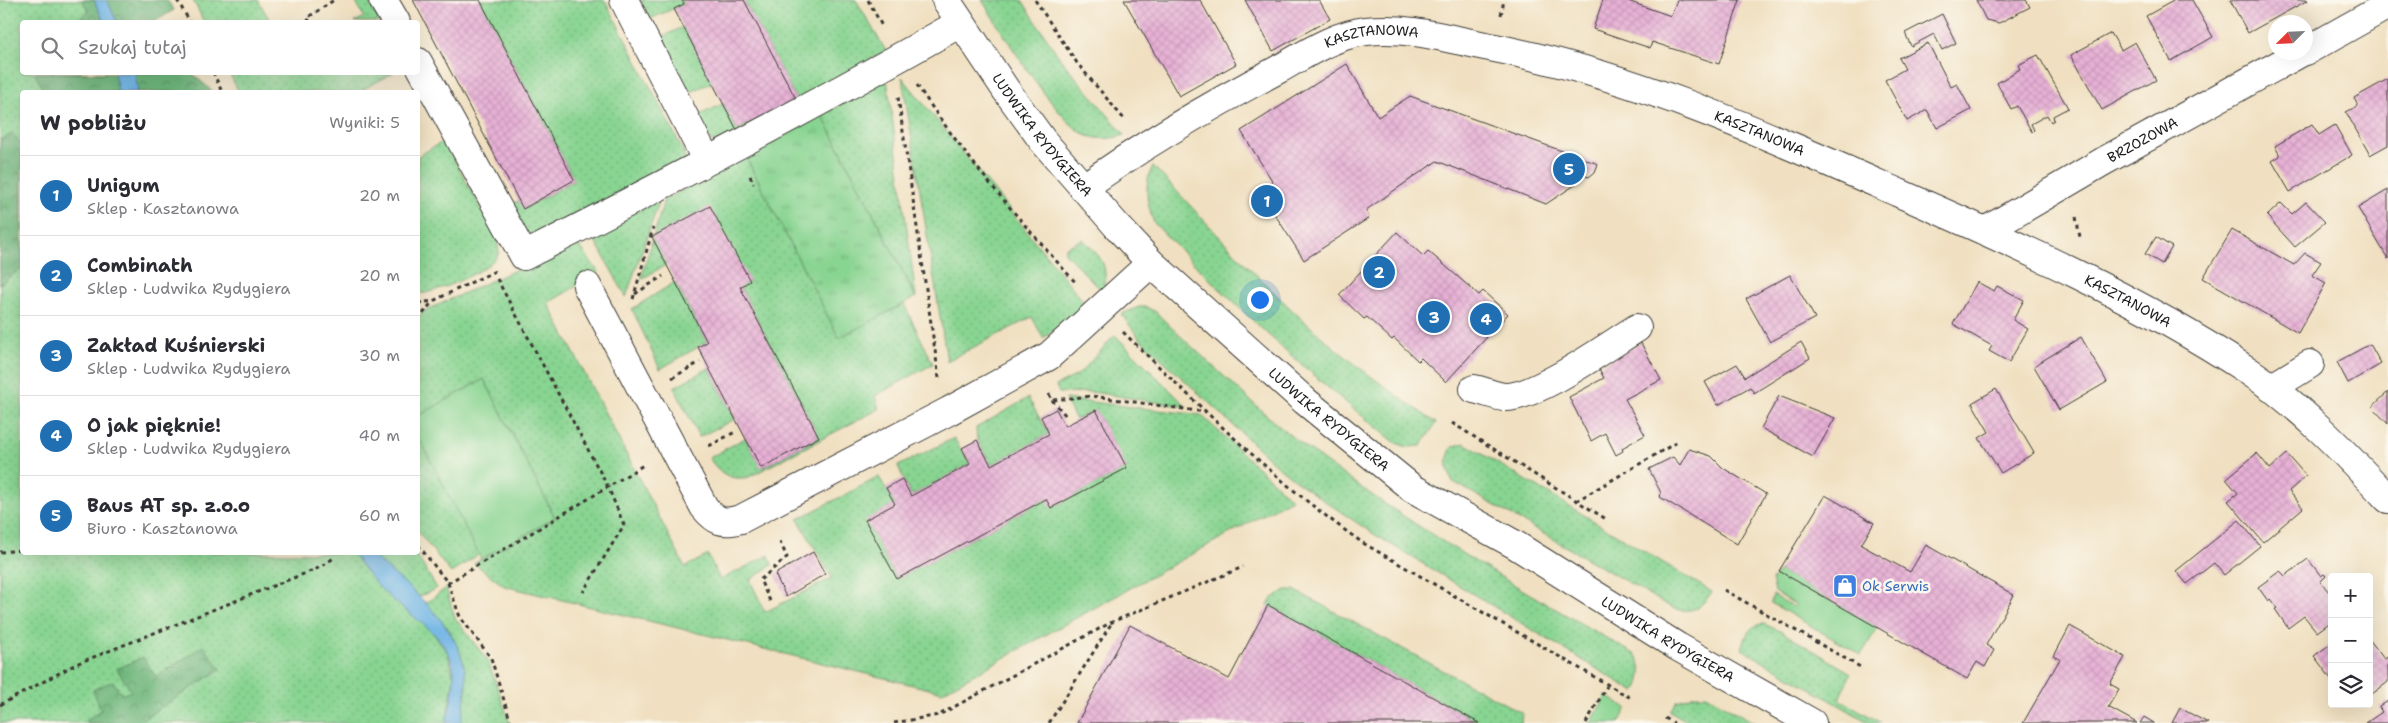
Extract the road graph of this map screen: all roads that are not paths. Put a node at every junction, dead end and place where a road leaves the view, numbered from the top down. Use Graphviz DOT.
graph roads {
  1 [pos="383,0"];
  2 [pos="624,0"];
  3 [pos="946,0"];
  4 [pos="2388,5"];
  5 [pos="395,20"];
  6 [pos="960,23"];
  7 [pos="2313,47"];
  8 [pos="2289,60"];
  9 [pos="420,66"];
  10 [pos="707,161"];
  11 [pos="1083,188"];
  12 [pos="1985,231"];
  13 [pos="1151,264"];
  14 [pos="587,286"];
  15 [pos="1637,328"];
  16 [pos="2310,364"];
  17 [pos="2271,388"];
  18 [pos="1474,389"];
  19 [pos="2388,499"];
  20 [pos="1812,723"];
  1 -- 5 [label="street"];
  2 -- 10 [label="street"];
  3 -- 6 [label="street, LUDWIKA RYDYGIERA"];
  4 -- 7 [label="street, BRZOZOWA"];
  6 -- 10 [label="street"];
  6 -- 11 [label="street, LUDWIKA RYDYGIERA"];
  8 -- 12 [label="street, BRZOZOWA"];
  9 -- 10 [label="street"];
  11 -- 12 [label="street, KASZTANOWA"];
  11 -- 13 [label="street, LUDWIKA RYDYGIERA"];
  12 -- 17 [label="street, KASZTANOWA"];
  13 -- 14 [label="street"];
  13 -- 20 [label="street, LUDWIKA RYDYGIERA"];
  15 -- 18 [label="street"];
  16 -- 17 [label="street"];
  17 -- 19 [label="street, KASZTANOWA"];
}
